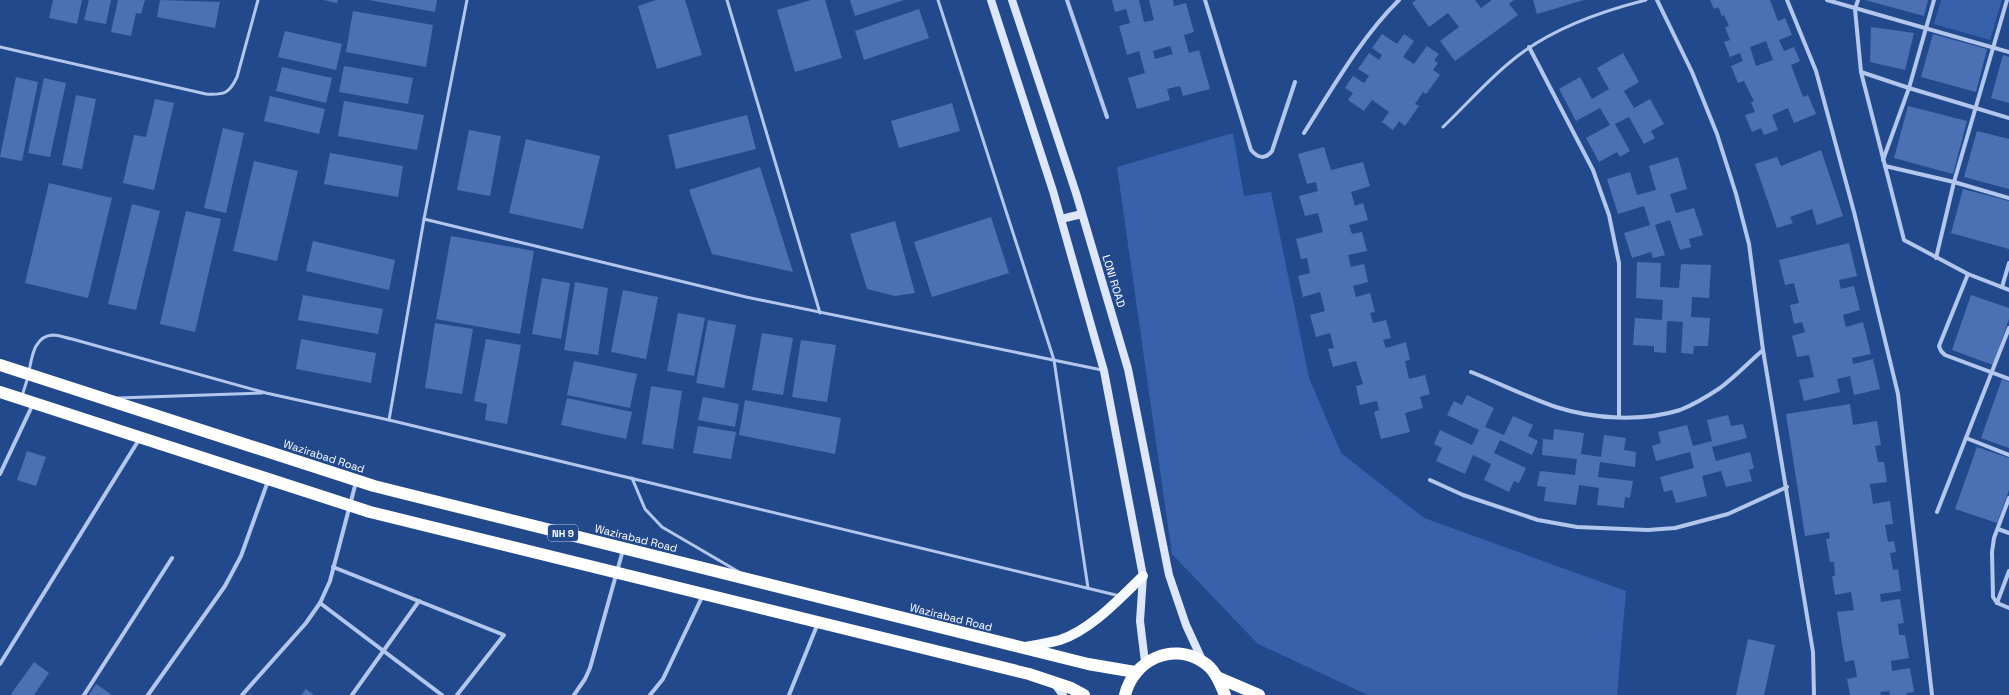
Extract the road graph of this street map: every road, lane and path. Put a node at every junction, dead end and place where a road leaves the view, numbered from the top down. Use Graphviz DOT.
graph roads {
  1 [pos="258,0"];
  2 [pos="467,0"];
  3 [pos="727,0"];
  4 [pos="938,0"];
  5 [pos="991,0"];
  6 [pos="1012,0"];
  7 [pos="1067,0"];
  8 [pos="1205,0"];
  9 [pos="1399,0"];
  10 [pos="1646,0"];
  11 [pos="1657,0"];
  12 [pos="1787,0"];
  13 [pos="1827,0"];
  14 [pos="1858,0"];
  15 [pos="1934,0"];
  16 [pos="2007,0"];
  17 [pos="1855,9"];
  18 [pos="1926,28"];
  19 [pos="0,47"];
  20 [pos="1993,47"];
  21 [pos="1529,48"];
  22 [pos="2009,52"];
  23 [pos="1861,72"];
  24 [pos="1295,82"];
  25 [pos="1908,88"];
  26 [pos="1976,108"];
  27 [pos="1108,117"];
  28 [pos="2009,118"];
  29 [pos="1444,127"];
  30 [pos="1304,133"];
  31 [pos="1883,160"];
  32 [pos="1885,166"];
  33 [pos="1954,182"];
  34 [pos="2009,198"];
  35 [pos="1082,214"];
  36 [pos="424,220"];
  37 [pos="1061,220"];
  38 [pos="1936,258"];
  39 [pos="2009,263"];
  40 [pos="1968,274"];
  41 [pos="2002,287"];
  42 [pos="2009,290"];
  43 [pos="820,313"];
  44 [pos="2009,328"];
  45 [pos="1763,350"];
  46 [pos="1054,360"];
  47 [pos="0,365"];
  48 [pos="1104,371"];
  49 [pos="1472,372"];
  50 [pos="1991,372"];
  51 [pos="28,374"];
  52 [pos="2009,379"];
  53 [pos="0,392"];
  54 [pos="266,393"];
  55 [pos="106,398"];
  56 [pos="21,399"];
  57 [pos="34,403"];
  58 [pos="1620,417"];
  59 [pos="390,420"];
  60 [pos="141,438"];
  61 [pos="1966,438"];
  62 [pos="2009,455"];
  63 [pos="0,474"];
  64 [pos="632,478"];
  65 [pos="268,479"];
  66 [pos="357,480"];
  67 [pos="1430,480"];
  68 [pos="1786,487"];
  69 [pos="2009,498"];
  70 [pos="350,506"];
  71 [pos="1937,512"];
  72 [pos="1998,529"];
  73 [pos="2009,534"];
  74 [pos="624,548"];
  75 [pos="172,558"];
  76 [pos="333,567"];
  77 [pos="2009,571"];
  78 [pos="617,573"];
  79 [pos="1143,576"];
  80 [pos="756,582"];
  81 [pos="1088,588"];
  82 [pos="703,594"];
  83 [pos="1122,596"];
  84 [pos="419,601"];
  85 [pos="320,602"];
  86 [pos="1997,603"];
  87 [pos="2009,608"];
  88 [pos="818,622"];
  89 [pos="1022,648"];
  90 [pos="385,652"];
  91 [pos="1145,662"];
  92 [pos="1203,662"];
  93 [pos="0,664"];
  94 [pos="1135,672"];
  95 [pos="1217,677"];
  96 [pos="1054,683"];
  97 [pos="84,695"];
  98 [pos="148,695"];
  99 [pos="242,695"];
  100 [pos="352,695"];
  101 [pos="442,695"];
  102 [pos="457,695"];
  103 [pos="574,695"];
  104 [pos="650,695"];
  105 [pos="789,695"];
  106 [pos="1064,695"];
  107 [pos="1084,695"];
  108 [pos="1125,695"];
  109 [pos="1224,695"];
  110 [pos="1259,695"];
  111 [pos="1814,695"];
  112 [pos="1932,695"];
  1 -- 19 [label="lane"];
  2 -- 36 [label="lane"];
  3 -- 43 [label="lane"];
  4 -- 46 [label="lane"];
  5 -- 37 [label="street"];
  6 -- 35 [label="street, LONI ROAD"];
  7 -- 27 [label="street"];
  8 -- 24 [label="street"];
  9 -- 30 [label="street"];
  10 -- 21 [label="lane"];
  11 -- 45 [label="street"];
  12 -- 112 [label="street"];
  13 -- 17 [label="street"];
  14 -- 17 [label="street"];
  15 -- 18 [label="street"];
  16 -- 20 [label="street"];
  17 -- 18 [label="street"];
  17 -- 23 [label="street"];
  18 -- 20 [label="street"];
  18 -- 25 [label="street"];
  20 -- 22 [label="street"];
  20 -- 26 [label="street"];
  21 -- 29 [label="lane"];
  21 -- 58 [label="street"];
  23 -- 25 [label="street"];
  23 -- 31 [label="street"];
  25 -- 26 [label="street"];
  25 -- 31 [label="street"];
  26 -- 28 [label="street"];
  26 -- 33 [label="street"];
  31 -- 32 [label="street"];
  32 -- 33 [label="street"];
  32 -- 38 [label="street"];
  33 -- 34 [label="street"];
  33 -- 38 [label="street"];
  35 -- 37 [label="street"];
  35 -- 92 [label="street, LONI ROAD"];
  36 -- 43 [label="lane"];
  36 -- 59 [label="lane"];
  37 -- 48 [label="street"];
  38 -- 40 [label="street"];
  39 -- 41 [label="street"];
  40 -- 41 [label="street"];
  40 -- 50 [label="street"];
  41 -- 42 [label="street"];
  43 -- 46 [label="lane"];
  44 -- 50 [label="street"];
  45 -- 58 [label="street"];
  45 -- 68 [label="street"];
  46 -- 48 [label="lane"];
  46 -- 81 [label="lane"];
  47 -- 51 [label="highway, Wazirabad Road / NH 9"];
  48 -- 79 [label="street"];
  49 -- 58 [label="street"];
  50 -- 52 [label="street"];
  50 -- 61 [label="street"];
  51 -- 54 [label="lane"];
  51 -- 55 [label="highway, Wazirabad Road / NH 9"];
  51 -- 56 [label="lane"];
  53 -- 56 [label="highway, NH 9"];
  54 -- 55 [label="lane"];
  54 -- 59 [label="lane"];
  55 -- 66 [label="highway, Wazirabad Road / NH 9"];
  56 -- 57 [label="highway, NH 9"];
  57 -- 60 [label="highway, NH 9"];
  57 -- 63 [label="street"];
  59 -- 64 [label="lane"];
  60 -- 65 [label="highway, NH 9"];
  60 -- 93 [label="street"];
  61 -- 62 [label="street"];
  61 -- 71 [label="street"];
  64 -- 80 [label="lane"];
  64 -- 81 [label="lane"];
  65 -- 70 [label="highway, NH 9"];
  65 -- 98 [label="street"];
  66 -- 70 [label="street"];
  66 -- 74 [label="highway, Wazirabad Road / NH 9"];
  67 -- 68 [label="street"];
  68 -- 111 [label="street"];
  69 -- 72 [label="street"];
  70 -- 76 [label="street"];
  70 -- 78 [label="highway, NH 9"];
  72 -- 73 [label="street"];
  72 -- 86 [label="street"];
  74 -- 78 [label="street"];
  74 -- 80 [label="highway, Wazirabad Road / NH 9"];
  75 -- 97 [label="street"];
  76 -- 84 [label="street"];
  76 -- 85 [label="street"];
  77 -- 86 [label="street"];
  78 -- 82 [label="highway, NH 9"];
  78 -- 103 [label="street"];
  79 -- 83 [label="main road"];
  79 -- 91 [label="street"];
  80 -- 89 [label="highway, Wazirabad Road / NH 9"];
  81 -- 83 [label="lane"];
  82 -- 88 [label="highway, NH 9"];
  82 -- 104 [label="street"];
  83 -- 89 [label="main road"];
  84 -- 90 [label="street"];
  84 -- 102 [label="street"];
  85 -- 90 [label="street"];
  85 -- 99 [label="street"];
  86 -- 87 [label="street"];
  88 -- 96 [label="highway, NH 9"];
  88 -- 105 [label="street"];
  89 -- 94 [label="highway, Wazirabad Road / NH 9"];
  90 -- 100 [label="street"];
  90 -- 101 [label="street"];
  91 -- 92 [label="highway"];
  91 -- 94 [label="highway"];
  92 -- 95 [label="highway"];
  94 -- 108 [label="highway"];
  95 -- 109 [label="highway"];
  95 -- 110 [label="highway"];
  96 -- 106 [label="street"];
  96 -- 107 [label="highway, NH 9"];
}
